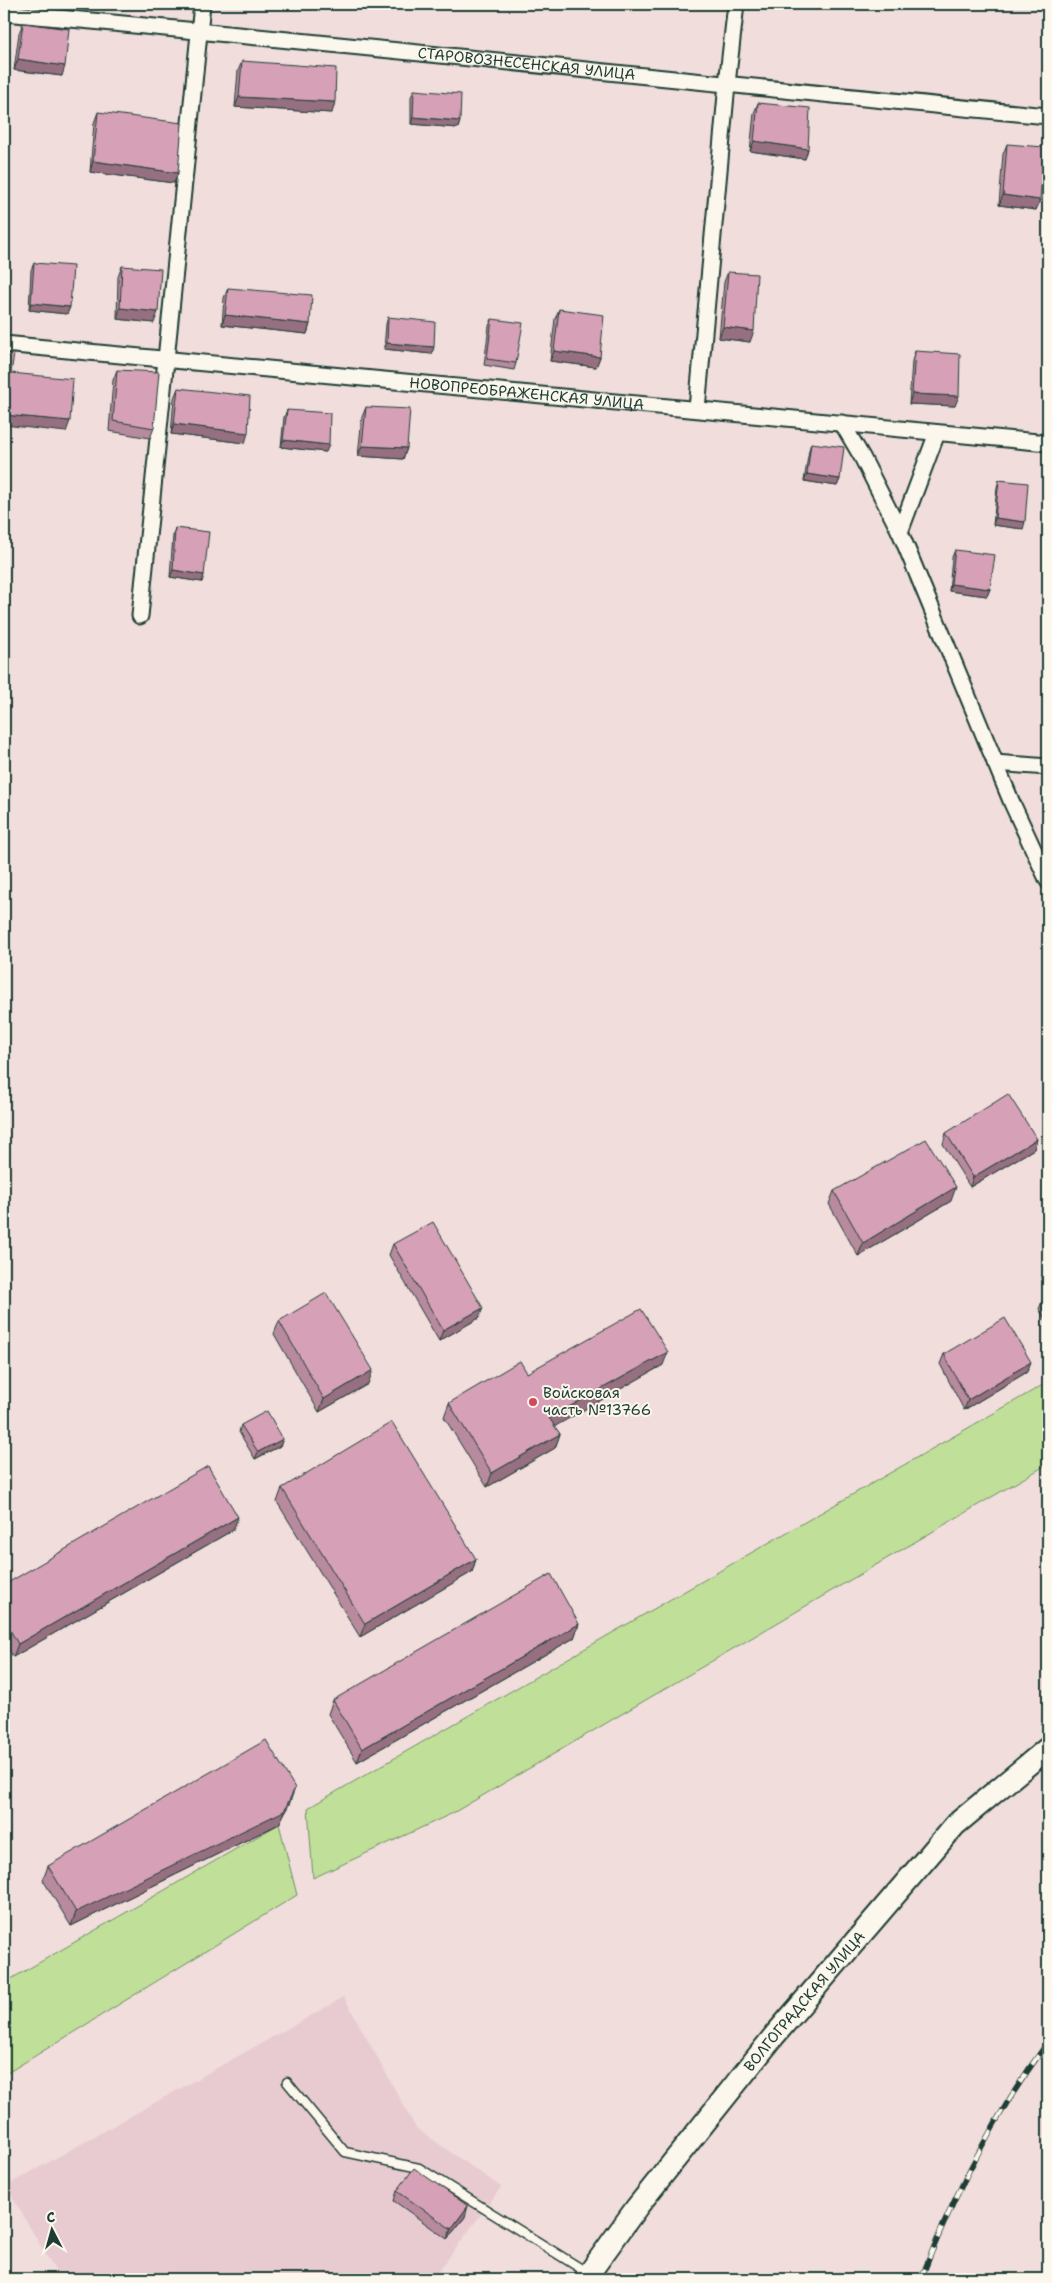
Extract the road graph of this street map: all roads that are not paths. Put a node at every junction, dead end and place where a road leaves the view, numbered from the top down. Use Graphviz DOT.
graph roads {
  1 [pos="202,4"];
  2 [pos="736,4"];
  3 [pos="4,13"];
  4 [pos="199,30"];
  5 [pos="727,84"];
  6 [pos="1048,116"];
  7 [pos="4,344"];
  8 [pos="166,360"];
  9 [pos="697,409"];
  10 [pos="842,424"];
  11 [pos="937,433"];
  12 [pos="1048,443"];
  13 [pos="900,532"];
  14 [pos="140,616"];
  15 [pos="995,762"];
  16 [pos="1048,767"];
  17 [pos="1048,881"];
  18 [pos="1048,1748"];
  19 [pos="287,2082"];
  20 [pos="587,2277"];
  1 -- 4 [label="street"];
  2 -- 5 [label="street"];
  3 -- 4 [label="street, СТАРОВОЗНЕСЕНСКАЯ УЛИЦА"];
  4 -- 5 [label="street, СТАРОВОЗНЕСЕНСКАЯ УЛИЦА"];
  4 -- 8 [label="street"];
  5 -- 6 [label="street, СТАРОВОЗНЕСЕНСКАЯ УЛИЦА"];
  5 -- 9 [label="street"];
  7 -- 8 [label="street, НОВОПРЕОБРАЖЕНСКАЯ УЛИЦА"];
  8 -- 9 [label="street, НОВОПРЕОБРАЖЕНСКАЯ УЛИЦА"];
  8 -- 14 [label="street"];
  9 -- 10 [label="street, НОВОПРЕОБРАЖЕНСКАЯ УЛИЦА"];
  10 -- 11 [label="street, НОВОПРЕОБРАЖЕНСКАЯ УЛИЦА"];
  10 -- 13 [label="street"];
  11 -- 12 [label="street, НОВОПРЕОБРАЖЕНСКАЯ УЛИЦА"];
  11 -- 13 [label="street"];
  13 -- 15 [label="street"];
  15 -- 16 [label="street"];
  15 -- 17 [label="street"];
  18 -- 20 [label="main road, ВОЛГОГРАДСКАЯ УЛИЦА"];
  19 -- 20 [label="lane"];
}
